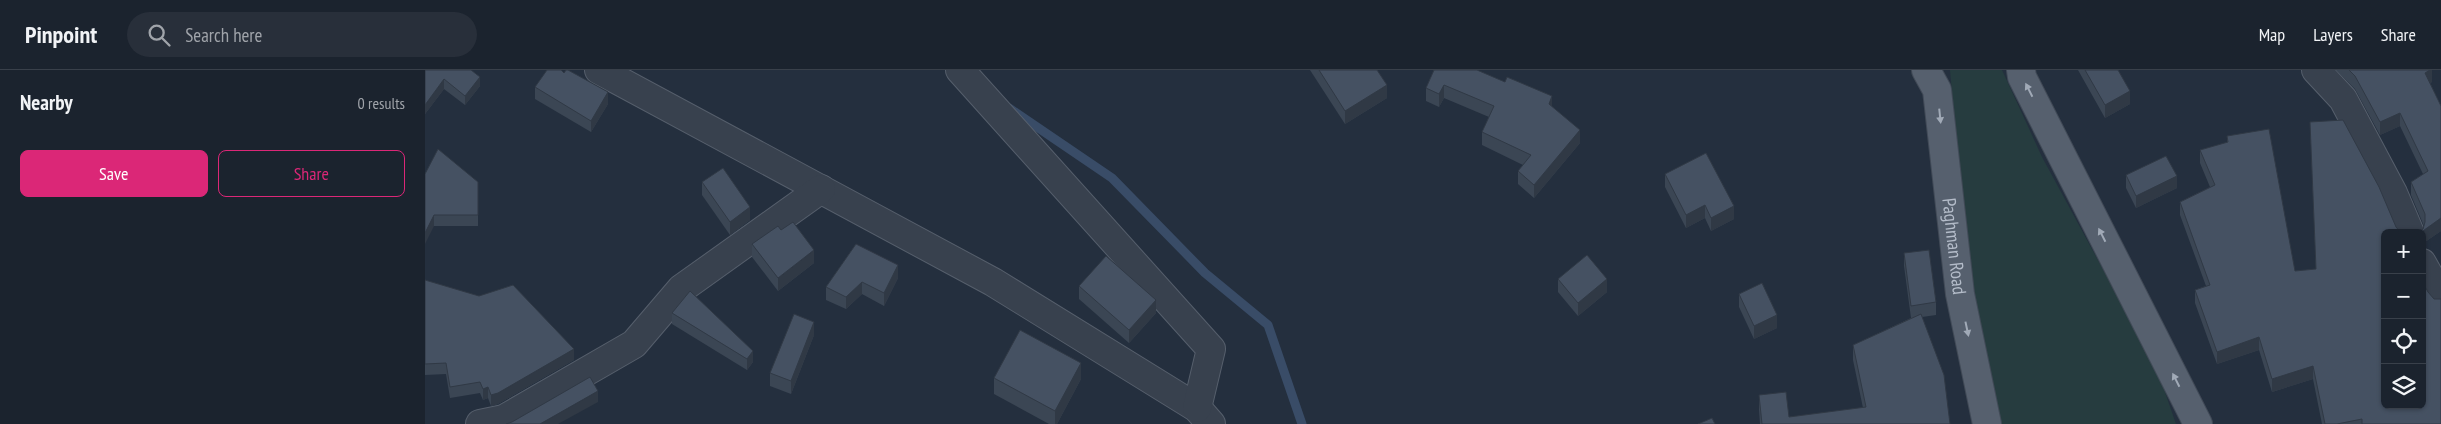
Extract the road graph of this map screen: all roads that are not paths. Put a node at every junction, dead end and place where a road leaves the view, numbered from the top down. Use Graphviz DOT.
graph roads {
  1 [pos="599,70"];
  2 [pos="960,70"];
  3 [pos="1926,70"];
  4 [pos="2021,70"];
  5 [pos="2316,70"];
  6 [pos="821,189"];
  7 [pos="2408,229"];
  8 [pos="2426,269"];
  9 [pos="2441,297"];
  10 [pos="1204,416"];
  11 [pos="480,424"];
  12 [pos="1987,424"];
  13 [pos="2198,424"];
  1 -- 6 [label="street"];
  2 -- 10 [label="street"];
  3 -- 12 [label="main road, Paghman Road, one-way"];
  13 -- 4 [label="main road, one-way"];
  5 -- 7 [label="street"];
  6 -- 10 [label="street"];
  6 -- 11 [label="street"];
  8 -- 9 [label="street"];
}
